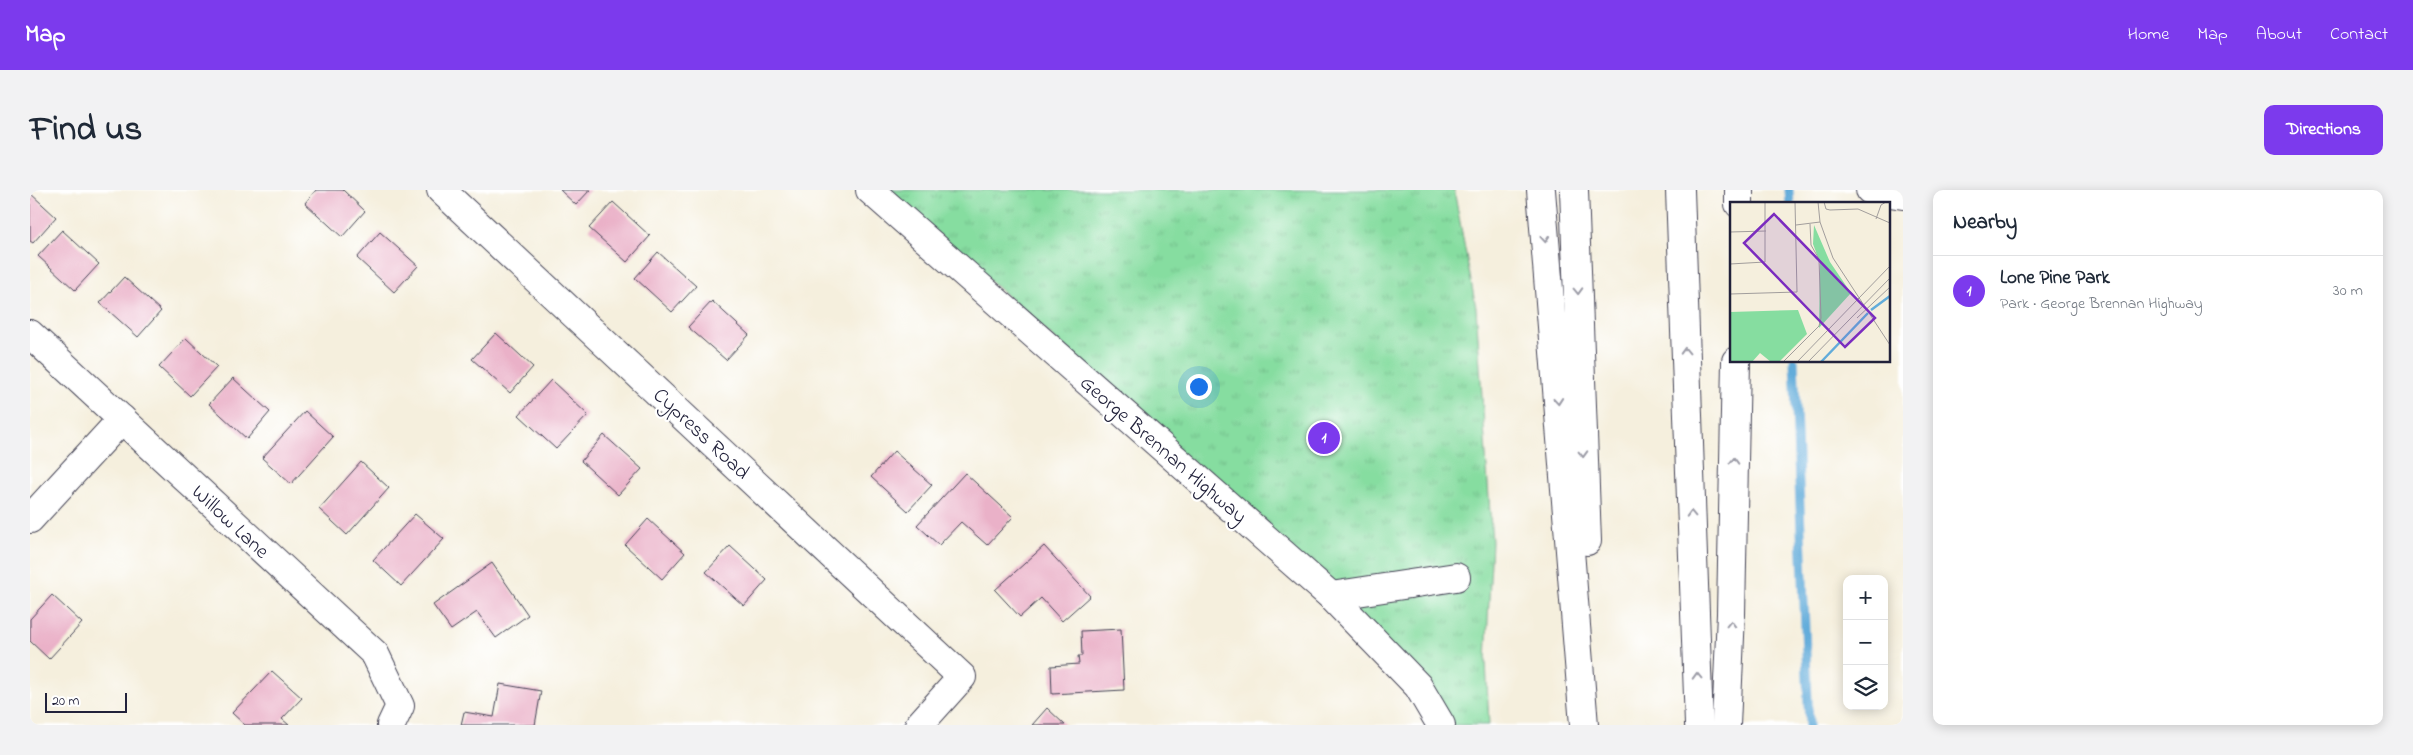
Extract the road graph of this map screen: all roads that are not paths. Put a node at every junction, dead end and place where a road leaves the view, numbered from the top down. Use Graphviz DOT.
graph roads {
  1 [pos="441,190"];
  2 [pos="870,190"];
  3 [pos="1541,190"];
  4 [pos="1574,190"];
  5 [pos="1680,190"];
  6 [pos="1870,190"];
  7 [pos="1903,195"];
  8 [pos="30,334"];
  9 [pos="1736,362"];
  10 [pos="122,419"];
  11 [pos="30,519"];
  12 [pos="1456,577"];
  13 [pos="1331,596"];
  14 [pos="391,725"];
  15 [pos="919,725"];
  16 [pos="1441,725"];
  17 [pos="1584,725"];
  18 [pos="1593,725"];
  19 [pos="1699,725"];
  20 [pos="1726,725"];
  1 -- 15 [label="main road, Cypress Road"];
  2 -- 13 [label="main road, George Brennan Highway"];
  3 -- 17 [label="main road, one-way"];
  4 -- 18 [label="main road, one-way"];
  19 -- 5 [label="main road, one-way"];
  6 -- 7 [label="main road"];
  8 -- 10 [label="main road, Willow Lane"];
  20 -- 9 [label="main road, one-way"];
  10 -- 11 [label="main road"];
  10 -- 14 [label="main road, Willow Lane"];
  12 -- 13 [label="main road"];
  13 -- 16 [label="main road, George Brennan Highway"];
}
